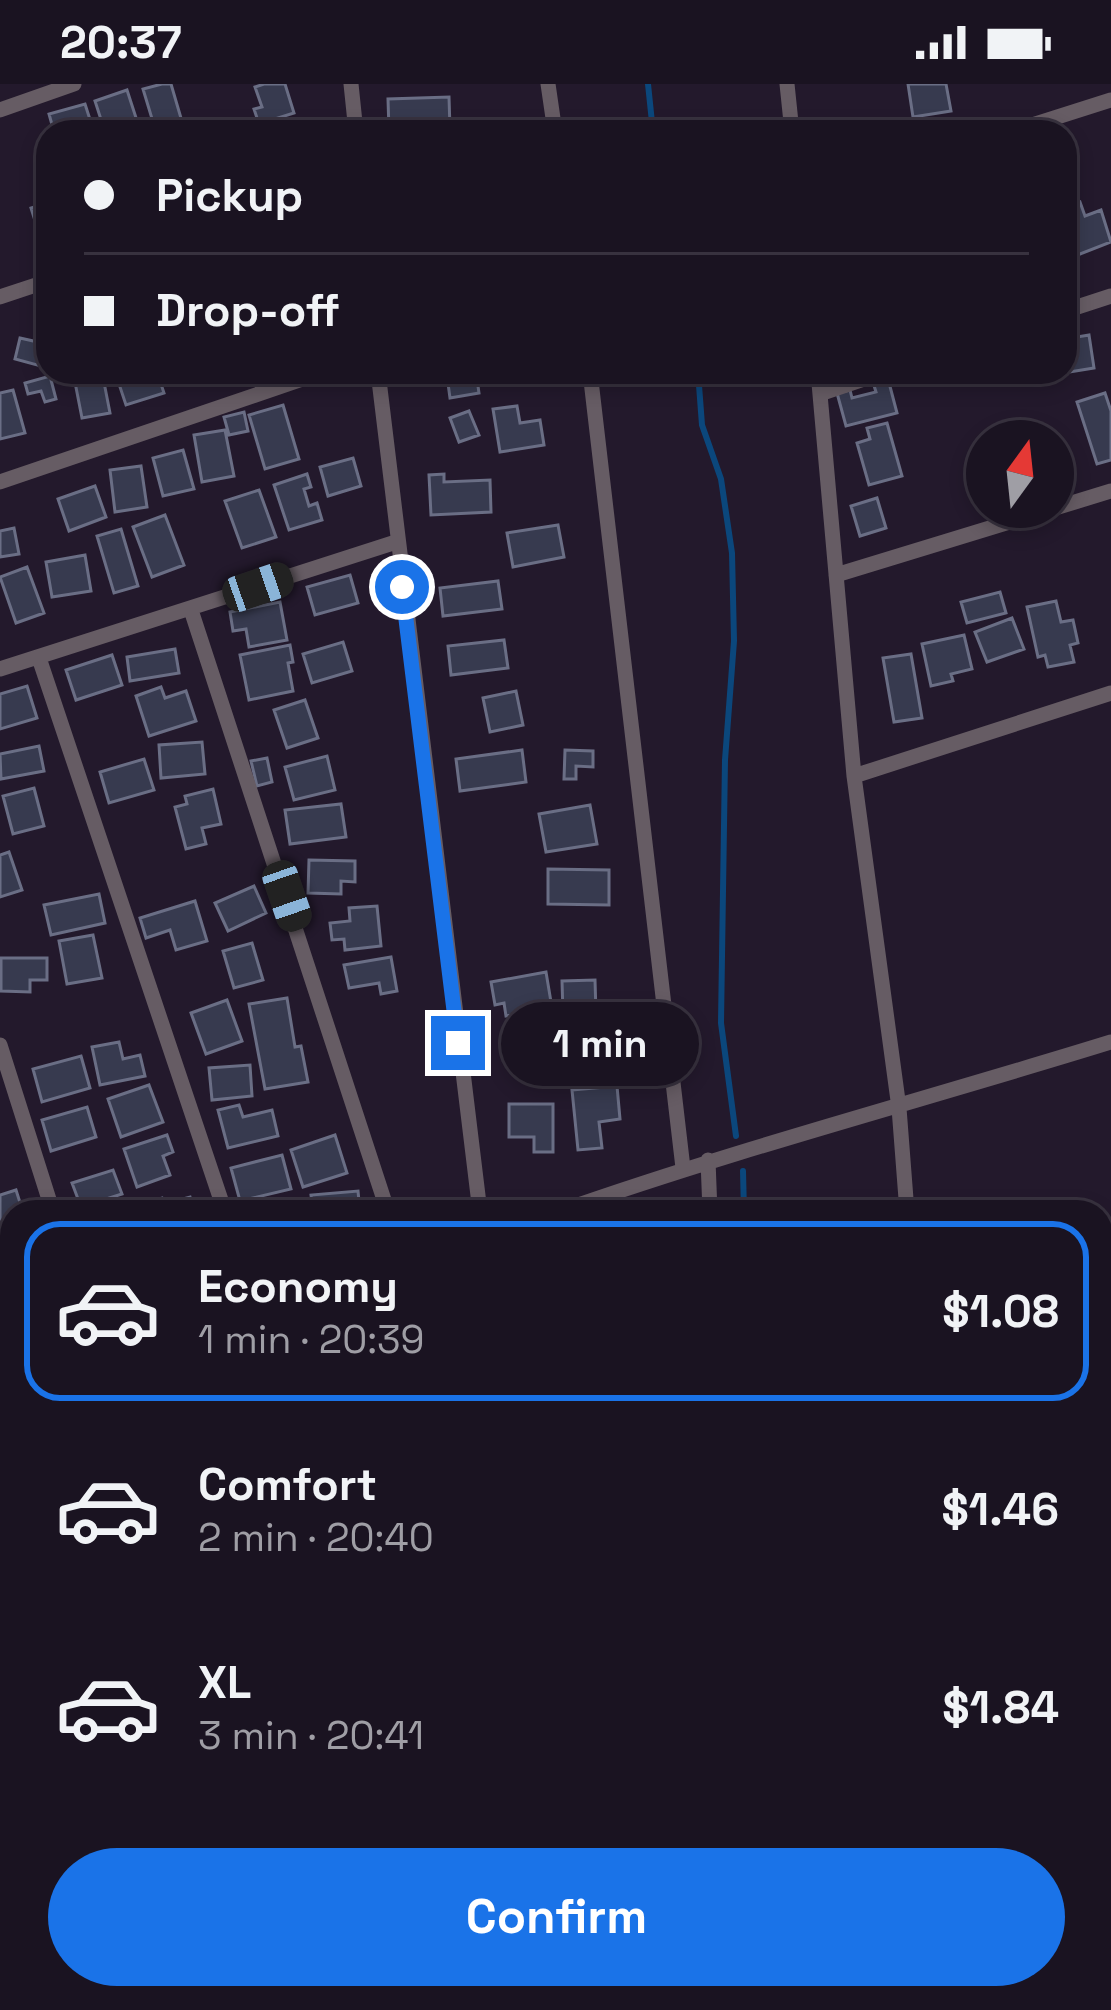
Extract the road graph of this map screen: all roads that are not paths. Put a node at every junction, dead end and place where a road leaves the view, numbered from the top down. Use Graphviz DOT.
graph roads {
  1 [pos="74,84"];
  2 [pos="351,84"];
  3 [pos="548,84"];
  4 [pos="787,84"];
  5 [pos="1111,100"];
  6 [pos="0,110"];
  7 [pos="355,120"];
  8 [pos="553,120"];
  9 [pos="791,120"];
  10 [pos="1048,120"];
  11 [pos="36,285"];
  12 [pos="1111,296"];
  13 [pos="0,297"];
  14 [pos="1077,307"];
  15 [pos="288,384"];
  16 [pos="379,384"];
  17 [pos="591,384"];
  18 [pos="819,384"];
  19 [pos="850,384"];
  20 [pos="820,394"];
  21 [pos="0,482"];
  22 [pos="1111,491"];
  23 [pos="397,542"];
  24 [pos="836,574"];
  25 [pos="191,610"];
  26 [pos="39,658"];
  27 [pos="0,669"];
  28 [pos="1111,693"];
  29 [pos="854,776"];
  30 [pos="1111,1042"];
  31 [pos="0,1045"];
  32 [pos="899,1108"];
  33 [pos="708,1160"];
  34 [pos="683,1168"];
  35 [pos="49,1200"];
  36 [pos="221,1200"];
  37 [pos="384,1200"];
  38 [pos="479,1200"];
  39 [pos="592,1200"];
  40 [pos="710,1200"];
  41 [pos="906,1200"];
  1 -- 6 [label="street"];
  2 -- 7 [label="street"];
  3 -- 8 [label="street"];
  4 -- 9 [label="street"];
  5 -- 10 [label="street"];
  11 -- 13 [label="street"];
  12 -- 14 [label="street"];
  15 -- 21 [label="street"];
  16 -- 23 [label="street"];
  17 -- 34 [label="street"];
  18 -- 20 [label="street"];
  19 -- 20 [label="street"];
  20 -- 24 [label="street"];
  22 -- 24 [label="street"];
  23 -- 25 [label="street"];
  23 -- 38 [label="street"];
  24 -- 29 [label="street"];
  25 -- 26 [label="street"];
  25 -- 37 [label="street"];
  26 -- 27 [label="street"];
  26 -- 36 [label="street"];
  28 -- 29 [label="street"];
  29 -- 32 [label="street"];
  30 -- 32 [label="street"];
  31 -- 35 [label="street"];
  32 -- 33 [label="street"];
  32 -- 41 [label="street"];
  33 -- 34 [label="street"];
  33 -- 40 [label="street"];
  34 -- 39 [label="street"];
}
